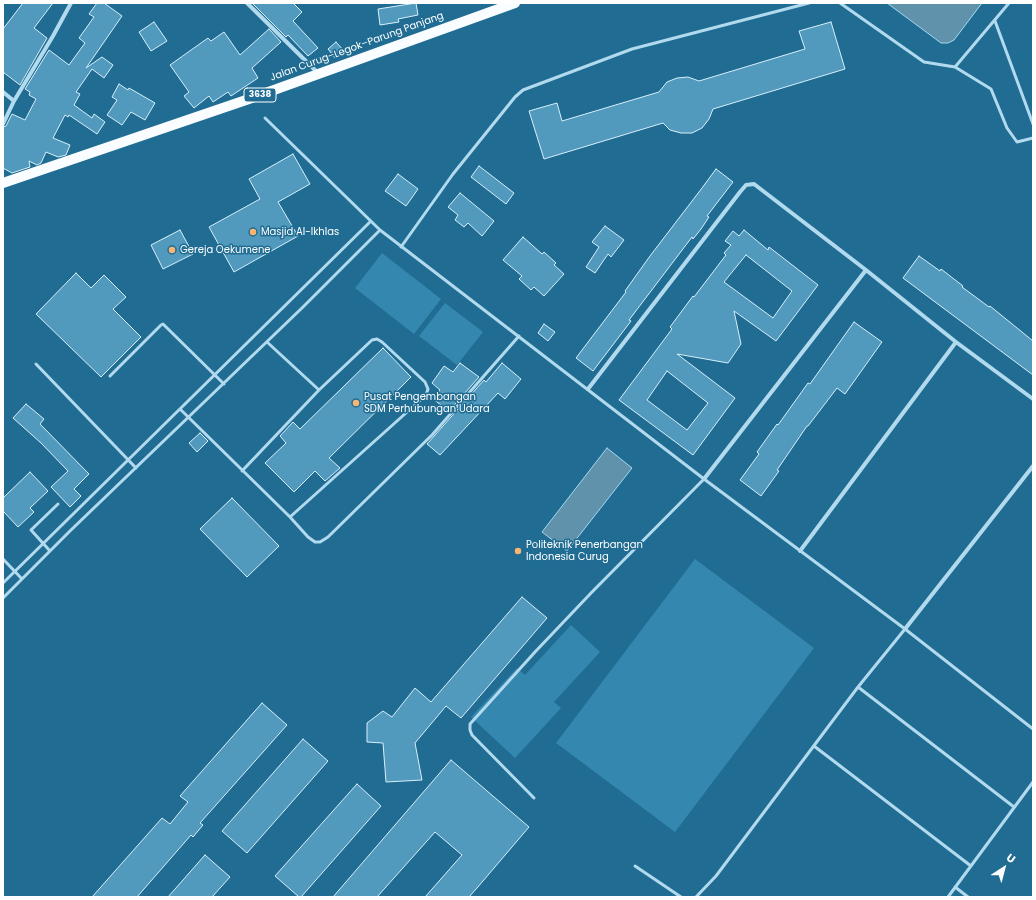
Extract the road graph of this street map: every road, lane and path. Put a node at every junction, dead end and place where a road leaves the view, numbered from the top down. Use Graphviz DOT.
graph roads {
  1 [pos="71,3"];
  2 [pos="247,3"];
  3 [pos="515,3"];
  4 [pos="809,3"];
  5 [pos="840,3"];
  6 [pos="1008,3"];
  7 [pos="995,21"];
  8 [pos="955,67"];
  9 [pos="318,74"];
  10 [pos="3,92"];
  11 [pos="14,101"];
  12 [pos="265,118"];
  13 [pos="3,124"];
  14 [pos="1033,124"];
  15 [pos="1033,138"];
  16 [pos="3,183"];
  17 [pos="371,221"];
  18 [pos="380,230"];
  19 [pos="401,247"];
  20 [pos="866,270"];
  21 [pos="519,336"];
  22 [pos="267,342"];
  23 [pos="956,342"];
  24 [pos="36,364"];
  25 [pos="215,374"];
  26 [pos="110,376"];
  27 [pos="224,384"];
  28 [pos="588,389"];
  29 [pos="320,390"];
  30 [pos="1033,399"];
  31 [pos="180,409"];
  32 [pos="189,418"];
  33 [pos="128,459"];
  34 [pos="1033,466"];
  35 [pos="136,468"];
  36 [pos="242,471"];
  37 [pos="704,479"];
  38 [pos="58,504"];
  39 [pos="290,517"];
  40 [pos="43,543"];
  41 [pos="50,551"];
  42 [pos="800,552"];
  43 [pos="3,559"];
  44 [pos="15,571"];
  45 [pos="22,579"];
  46 [pos="3,583"];
  47 [pos="3,598"];
  48 [pos="905,629"];
  49 [pos="858,687"];
  50 [pos="1033,729"];
  51 [pos="814,746"];
  52 [pos="1033,782"];
  53 [pos="534,798"];
  54 [pos="1014,807"];
  55 [pos="635,866"];
  56 [pos="970,866"];
  57 [pos="955,888"];
  58 [pos="681,897"];
  59 [pos="696,897"];
  60 [pos="948,897"];
  61 [pos="968,897"];
  1 -- 11 [label="street"];
  2 -- 9 [label="street"];
  3 -- 9 [label="main road, Jalan Curug–Legok–Parung Panjang / 3638"];
  4 -- 19 [label="lane"];
  5 -- 8 [label="lane"];
  6 -- 7 [label="lane"];
  7 -- 8 [label="lane"];
  7 -- 14 [label="lane"];
  8 -- 15 [label="lane"];
  9 -- 16 [label="main road, Jalan Curug–Legok–Parung Panjang / 3638"];
  10 -- 11 [label="street"];
  11 -- 13 [label="street"];
  12 -- 17 [label="lane"];
  17 -- 18 [label="lane"];
  17 -- 25 [label="lane"];
  18 -- 19 [label="lane"];
  18 -- 22 [label="lane"];
  19 -- 21 [label="lane"];
  20 -- 23 [label="street"];
  20 -- 28 [label="street"];
  20 -- 37 [label="street"];
  21 -- 28 [label="lane"];
  21 -- 39 [label="lane"];
  22 -- 27 [label="lane"];
  22 -- 29 [label="lane"];
  23 -- 30 [label="street"];
  23 -- 42 [label="street"];
  24 -- 33 [label="lane"];
  25 -- 26 [label="lane"];
  25 -- 27 [label="lane"];
  25 -- 31 [label="lane"];
  27 -- 32 [label="lane"];
  28 -- 37 [label="lane"];
  29 -- 36 [label="lane"];
  29 -- 39 [label="lane"];
  31 -- 32 [label="lane"];
  31 -- 33 [label="lane"];
  32 -- 35 [label="lane"];
  32 -- 36 [label="lane"];
  33 -- 35 [label="lane"];
  33 -- 40 [label="lane"];
  34 -- 48 [label="street"];
  35 -- 41 [label="lane"];
  36 -- 39 [label="lane"];
  37 -- 42 [label="lane"];
  37 -- 53 [label="lane"];
  38 -- 40 [label="lane"];
  40 -- 41 [label="lane"];
  40 -- 44 [label="lane"];
  41 -- 45 [label="lane"];
  42 -- 48 [label="lane"];
  43 -- 44 [label="lane"];
  44 -- 45 [label="lane"];
  44 -- 46 [label="lane"];
  45 -- 47 [label="lane"];
  48 -- 49 [label="lane"];
  48 -- 50 [label="lane"];
  49 -- 51 [label="lane"];
  49 -- 54 [label="lane"];
  51 -- 56 [label="lane"];
  51 -- 59 [label="lane"];
  52 -- 54 [label="lane"];
  54 -- 56 [label="lane"];
  55 -- 58 [label="lane"];
  56 -- 57 [label="lane"];
  57 -- 60 [label="lane"];
  57 -- 61 [label="lane"];
}
